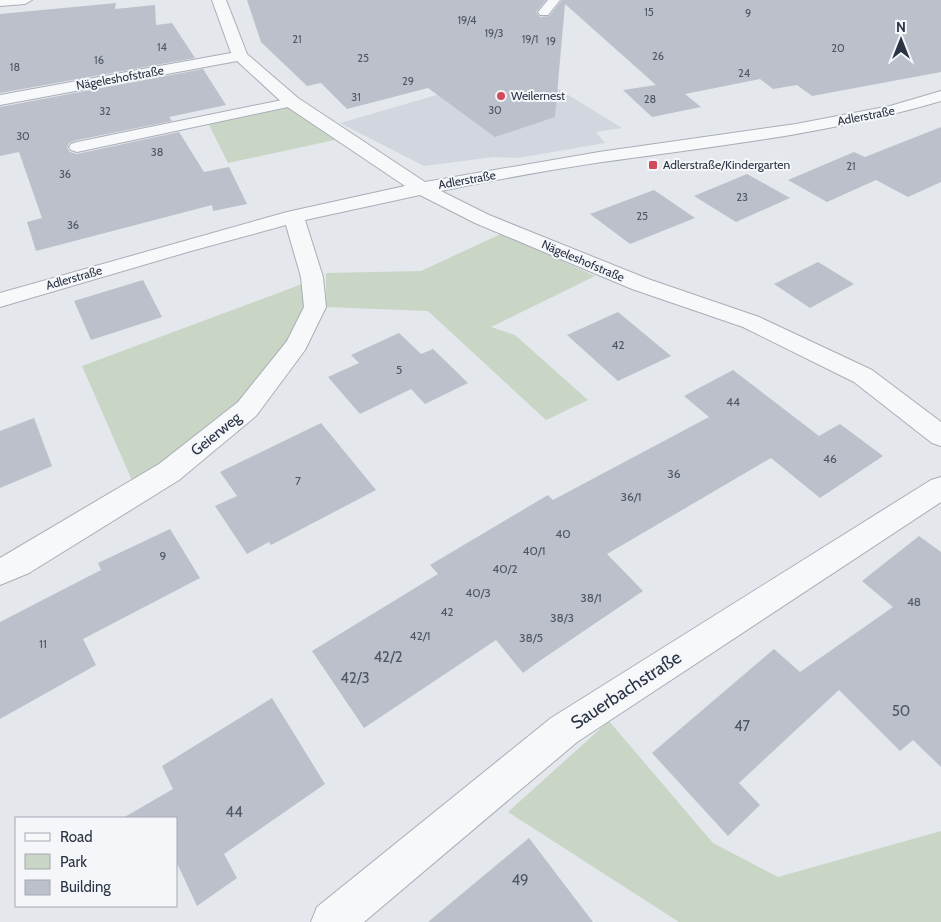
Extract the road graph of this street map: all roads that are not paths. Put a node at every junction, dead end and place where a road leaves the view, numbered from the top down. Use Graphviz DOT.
graph roads {
  1 [pos="25,0"];
  2 [pos="219,0"];
  3 [pos="554,0"];
  4 [pos="0,2"];
  5 [pos="544,12"];
  6 [pos="240,56"];
  7 [pos="941,96"];
  8 [pos="0,100"];
  9 [pos="292,102"];
  10 [pos="77,147"];
  11 [pos="422,188"];
  12 [pos="294,216"];
  13 [pos="0,300"];
  14 [pos="941,436"];
  15 [pos="941,488"];
  16 [pos="0,572"];
  17 [pos="332,922"];
  1 -- 4 [label="street"];
  2 -- 6 [label="street, Nägeleshofstraße"];
  3 -- 5 [label="lane"];
  6 -- 8 [label="street, Nägeleshofstraße"];
  6 -- 9 [label="street, Nägeleshofstraße"];
  7 -- 11 [label="street, Adlerstraße"];
  9 -- 10 [label="lane"];
  9 -- 11 [label="street, Nägeleshofstraße"];
  11 -- 12 [label="street, Adlerstraße"];
  11 -- 14 [label="street, Nägeleshofstraße"];
  12 -- 13 [label="street, Adlerstraße"];
  12 -- 16 [label="street, Geierweg"];
  15 -- 17 [label="street, Sauerbachstraße"];
}
